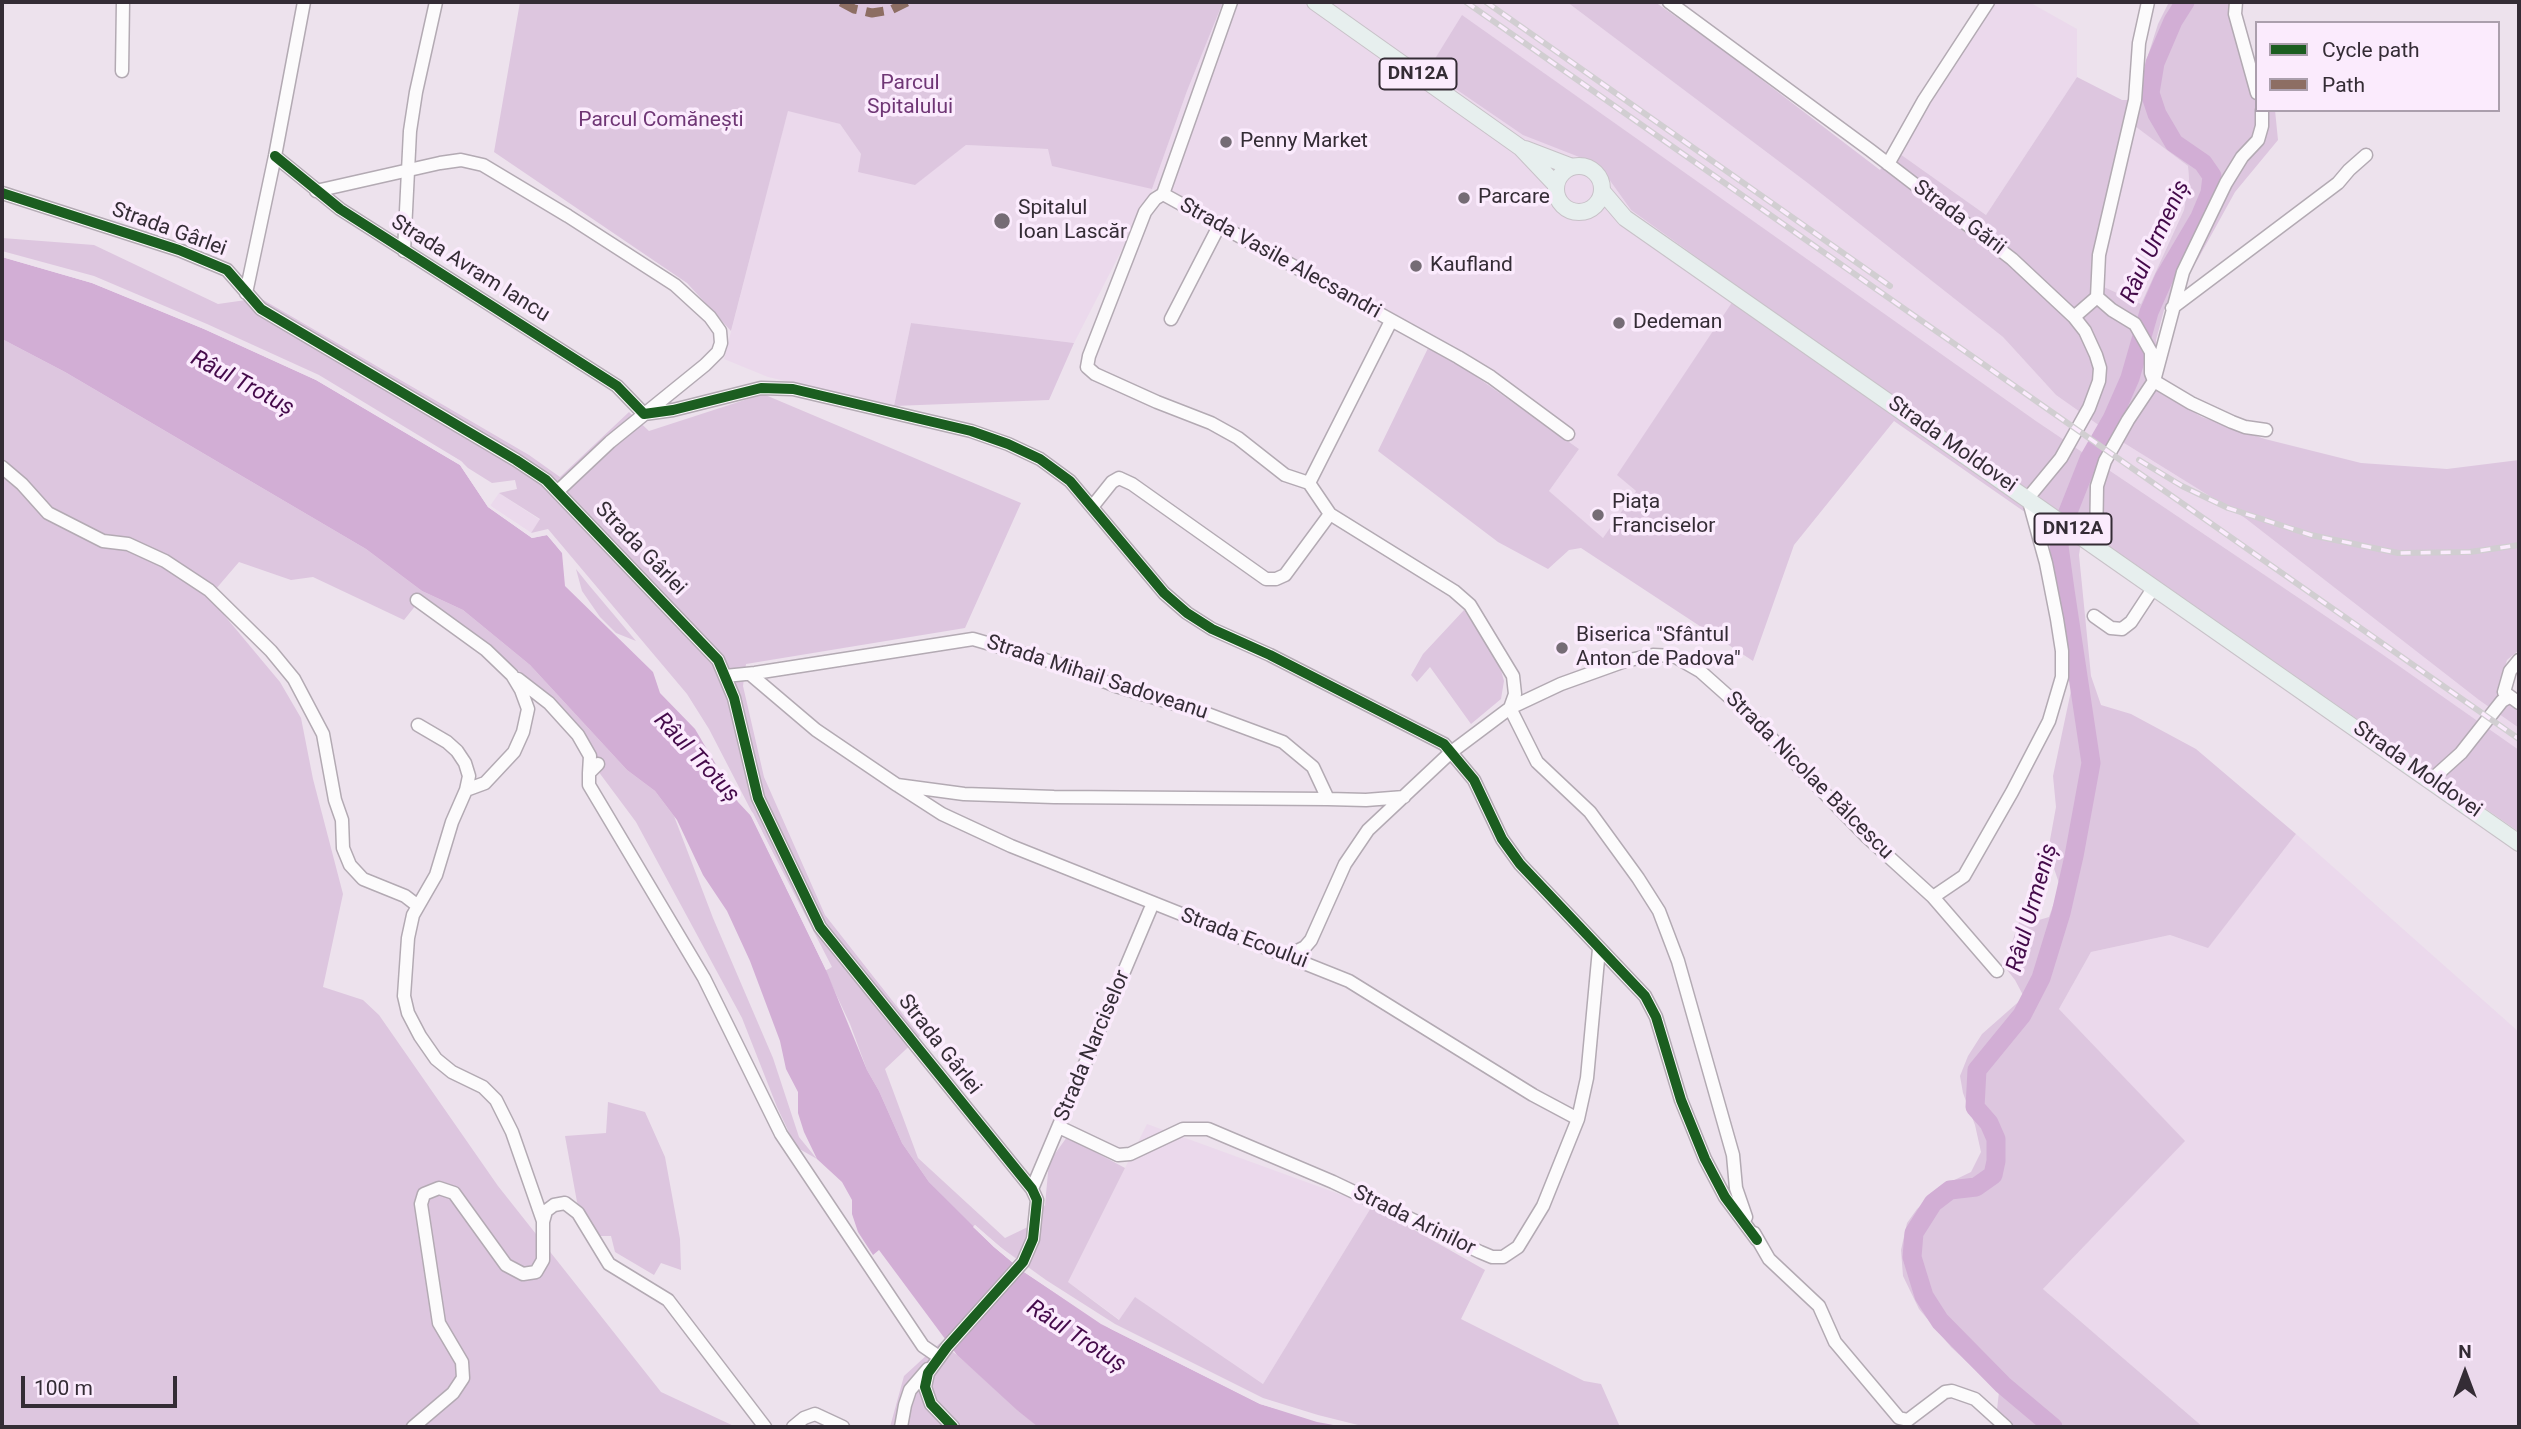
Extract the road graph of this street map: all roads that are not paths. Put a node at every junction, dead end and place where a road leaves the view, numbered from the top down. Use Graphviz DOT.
graph roads {
  1 [pos="123,2"];
  2 [pos="304,2"];
  3 [pos="436,2"];
  4 [pos="1231,2"];
  5 [pos="1315,2"];
  6 [pos="1669,2"];
  7 [pos="1988,2"];
  8 [pos="2148,2"];
  9 [pos="2236,2"];
  10 [pos="122,71"];
  11 [pos="2255,86"];
  12 [pos="2262,112"];
  13 [pos="1521,148"];
  14 [pos="2366,155"];
  15 [pos="275,156"];
  16 [pos="1888,164"];
  17 [pos="1572,167"];
  18 [pos="409,170"];
  19 [pos="1556,185"];
  20 [pos="316,191"];
  21 [pos="1602,191"];
  22 [pos="2,193"];
  23 [pos="1163,194"];
  24 [pos="1590,209"];
  25 [pos="1625,218"];
  26 [pos="1219,226"];
  27 [pos="404,251"];
  28 [pos="246,293"];
  29 [pos="2096,297"];
  30 [pos="2172,308"];
  31 [pos="2074,317"];
  32 [pos="1171,319"];
  33 [pos="1391,321"];
  34 [pos="2154,380"];
  35 [pos="644,414"];
  36 [pos="2266,430"];
  37 [pos="1568,434"];
  38 [pos="2,467"];
  39 [pos="1309,483"];
  40 [pos="558,491"];
  41 [pos="2028,498"];
  42 [pos="1092,507"];
  43 [pos="1331,514"];
  44 [pos="2096,546"];
  45 [pos="2154,587"];
  46 [pos="418,600"];
  47 [pos="2094,616"];
  48 [pos="2519,660"];
  49 [pos="750,674"];
  50 [pos="512,675"];
  51 [pos="725,676"];
  52 [pos="2514,700"];
  53 [pos="1510,708"];
  54 [pos="418,725"];
  55 [pos="1450,753"];
  56 [pos="2431,780"];
  57 [pos="897,785"];
  58 [pos="466,790"];
  59 [pos="1404,797"];
  60 [pos="1328,799"];
  61 [pos="2519,842"];
  62 [pos="1933,897"];
  63 [pos="1153,903"];
  64 [pos="418,906"];
  65 [pos="1600,949"];
  66 [pos="1287,956"];
  67 [pos="1997,971"];
  68 [pos="1578,1119"];
  69 [pos="1059,1127"];
  70 [pos="1032,1189"];
  71 [pos="543,1222"];
  72 [pos="1757,1240"];
  73 [pos="939,1356"];
  74 [pos="413,1427"];
  75 [pos="765,1427"];
  76 [pos="793,1427"];
  77 [pos="843,1427"];
  78 [pos="901,1427"];
  79 [pos="953,1427"];
  80 [pos="2006,1427"];
  1 -- 10 [label="street"];
  2 -- 15 [label="street"];
  3 -- 18 [label="street"];
  4 -- 23 [label="street, Strada Vasile Alecsandri"];
  5 -- 13 [label="main road, DN12A"];
  6 -- 16 [label="street, Strada Gării"];
  7 -- 16 [label="street"];
  8 -- 29 [label="street"];
  9 -- 11 [label="street"];
  12 -- 30 [label="street"];
  13 -- 17 [label="main road"];
  13 -- 19 [label="main road"];
  14 -- 30 [label="street"];
  15 -- 20 [label="street, Strada Avram Iancu"];
  15 -- 28 [label="street"];
  16 -- 31 [label="street, Strada Gării"];
  17 -- 19 [label="main road"];
  17 -- 21 [label="main road"];
  18 -- 20 [label="street"];
  18 -- 27 [label="street"];
  18 -- 35 [label="street"];
  19 -- 24 [label="main road"];
  20 -- 27 [label="street, Strada Avram Iancu"];
  21 -- 24 [label="main road"];
  21 -- 25 [label="main road, Strada Moldovei"];
  22 -- 28 [label="street, Strada Gârlei"];
  23 -- 26 [label="street, Strada Vasile Alecsandri"];
  23 -- 39 [label="street"];
  24 -- 25 [label="main road, Strada Moldovei"];
  25 -- 41 [label="main road, Strada Moldovei / DN12A"];
  26 -- 32 [label="street"];
  26 -- 33 [label="street, Strada Vasile Alecsandri"];
  27 -- 35 [label="street, Strada Avram Iancu"];
  28 -- 40 [label="street, Strada Gârlei"];
  29 -- 31 [label="street"];
  29 -- 34 [label="street"];
  30 -- 34 [label="street"];
  31 -- 41 [label="street, Strada Gării"];
  33 -- 37 [label="street, Strada Vasile Alecsandri"];
  33 -- 39 [label="street, Strada Vasile Alecsandri"];
  34 -- 36 [label="street"];
  34 -- 44 [label="street"];
  35 -- 40 [label="street"];
  35 -- 42 [label="street"];
  38 -- 64 [label="street"];
  39 -- 43 [label="street"];
  40 -- 51 [label="street, Strada Gârlei"];
  41 -- 44 [label="main road, Strada Moldovei / DN12A"];
  41 -- 62 [label="street"];
  42 -- 43 [label="street"];
  42 -- 55 [label="street"];
  43 -- 53 [label="street"];
  44 -- 45 [label="main road, Strada Moldovei / DN12A"];
  45 -- 47 [label="street"];
  45 -- 56 [label="main road, Strada Moldovei / DN12A"];
  46 -- 50 [label="street"];
  48 -- 52 [label="street"];
  49 -- 51 [label="street, Strada Mihail Sadoveanu"];
  49 -- 57 [label="street"];
  49 -- 60 [label="street, Strada Mihail Sadoveanu"];
  50 -- 58 [label="street"];
  50 -- 73 [label="street"];
  51 -- 70 [label="street, Strada Gârlei"];
  52 -- 56 [label="street"];
  53 -- 55 [label="street, Strada Nicolae Bălcescu"];
  53 -- 62 [label="street, Strada Nicolae Bălcescu"];
  53 -- 72 [label="street"];
  54 -- 58 [label="street"];
  55 -- 59 [label="street, Strada Nicolae Bălcescu"];
  55 -- 65 [label="street"];
  56 -- 61 [label="main road, Strada Moldovei / DN12A"];
  57 -- 60 [label="street"];
  57 -- 63 [label="street, Strada Ecoului"];
  58 -- 64 [label="street"];
  59 -- 60 [label="street"];
  59 -- 66 [label="street, Strada Nicolae Bălcescu"];
  62 -- 67 [label="street, Strada Nicolae Bălcescu"];
  63 -- 66 [label="street, Strada Ecoului"];
  63 -- 69 [label="street, Strada Narciselor"];
  64 -- 71 [label="street"];
  65 -- 68 [label="street, Strada Arinilor"];
  65 -- 72 [label="street"];
  66 -- 68 [label="street, Strada Ecoului"];
  68 -- 69 [label="street, Strada Arinilor"];
  69 -- 70 [label="street, Strada Narciselor"];
  70 -- 73 [label="street"];
  71 -- 74 [label="street"];
  71 -- 75 [label="street"];
  72 -- 80 [label="street"];
  73 -- 78 [label="street"];
  73 -- 79 [label="street"];
  76 -- 77 [label="street"];
}
